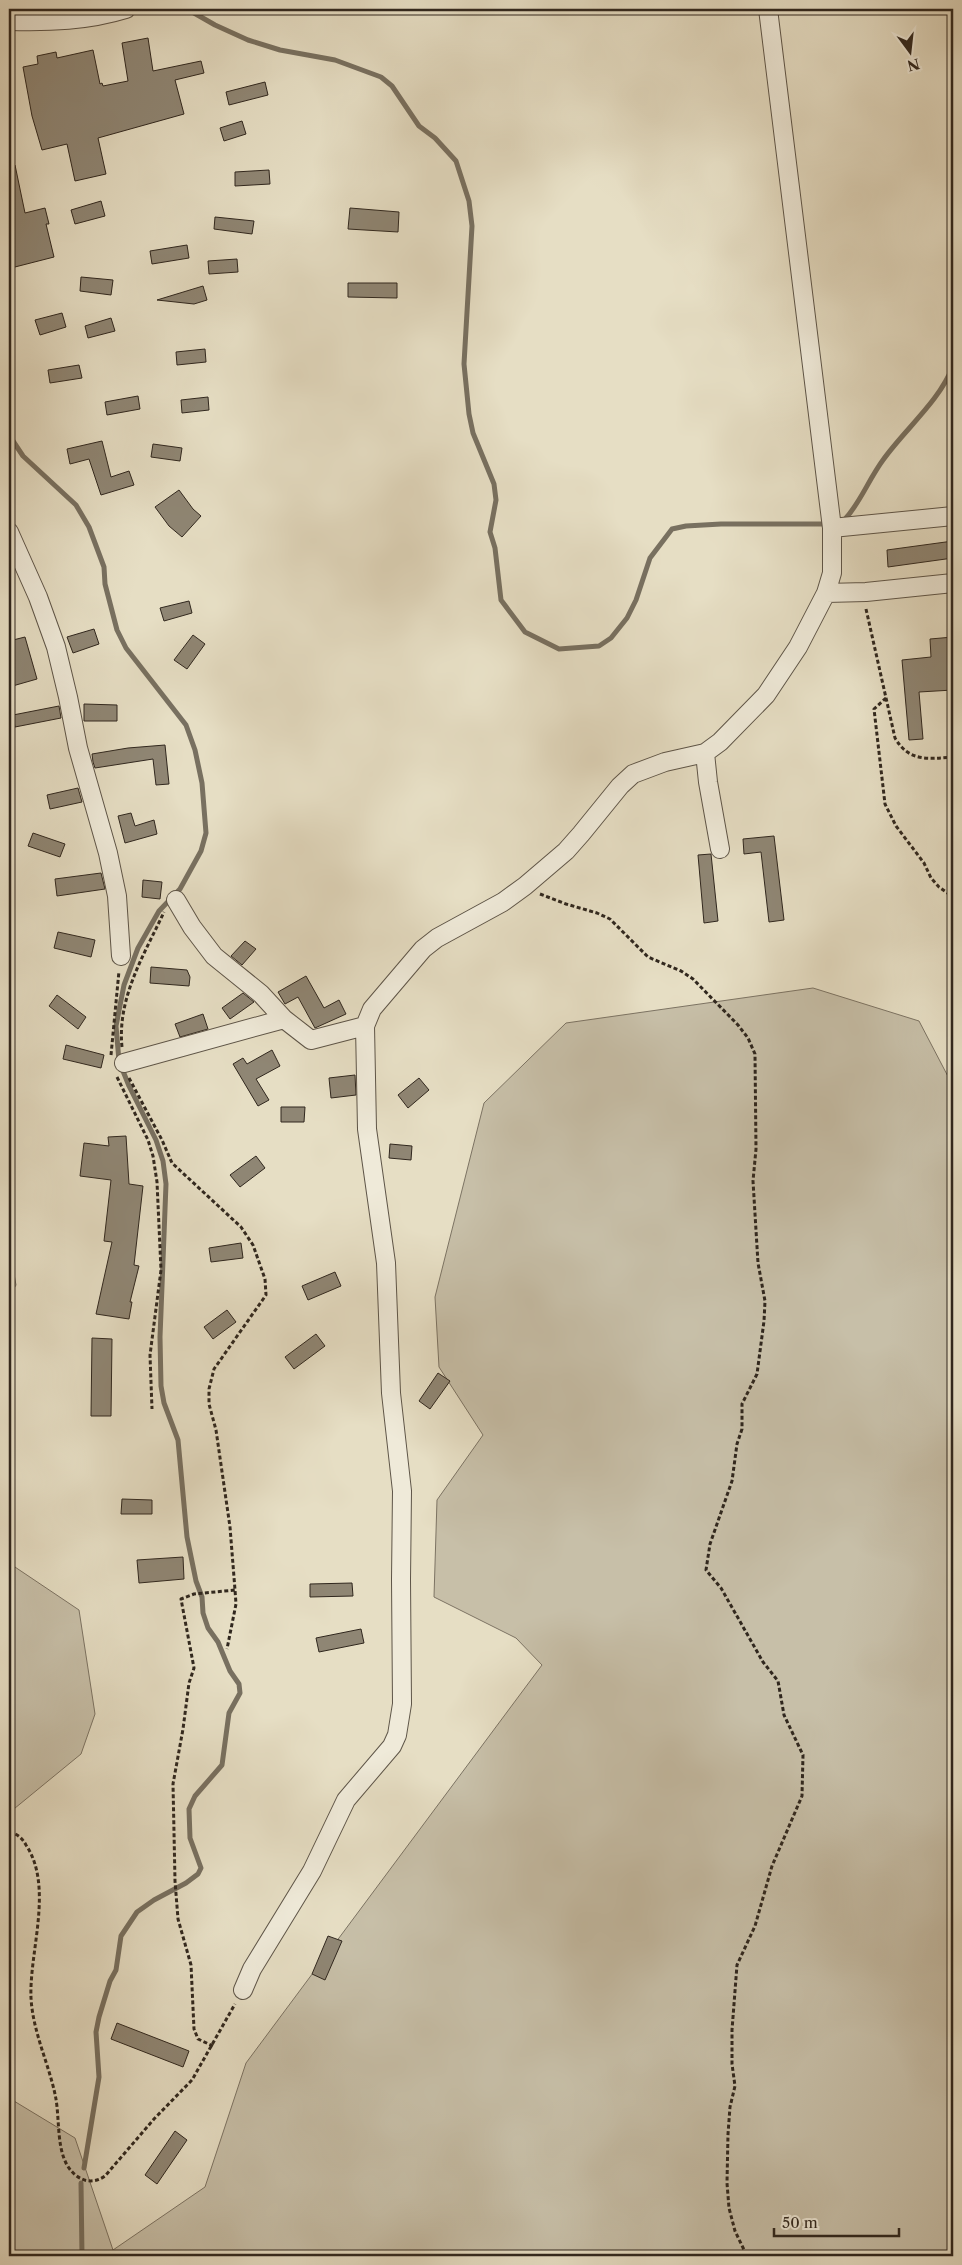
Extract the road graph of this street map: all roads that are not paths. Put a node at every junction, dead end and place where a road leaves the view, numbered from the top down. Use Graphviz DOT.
graph roads {
  1 [pos="126,9"];
  2 [pos="768,9"];
  3 [pos="9,21"];
  4 [pos="953,516"];
  5 [pos="832,528"];
  6 [pos="9,532"];
  7 [pos="953,583"];
  8 [pos="826,593"];
  9 [pos="705,753"];
  10 [pos="720,849"];
  11 [pos="176,900"];
  12 [pos="120,956"];
  13 [pos="284,1019"];
  14 [pos="364,1026"];
  15 [pos="117,1066"];
  16 [pos="242,1990"];
  1 -- 3 [label="street"];
  2 -- 5 [label="street"];
  4 -- 5 [label="street"];
  5 -- 8 [label="street"];
  6 -- 12 [label="street"];
  7 -- 8 [label="street"];
  8 -- 9 [label="street"];
  9 -- 10 [label="street"];
  9 -- 14 [label="street"];
  11 -- 13 [label="street"];
  13 -- 14 [label="street"];
  13 -- 15 [label="street"];
  14 -- 16 [label="street"];
}
